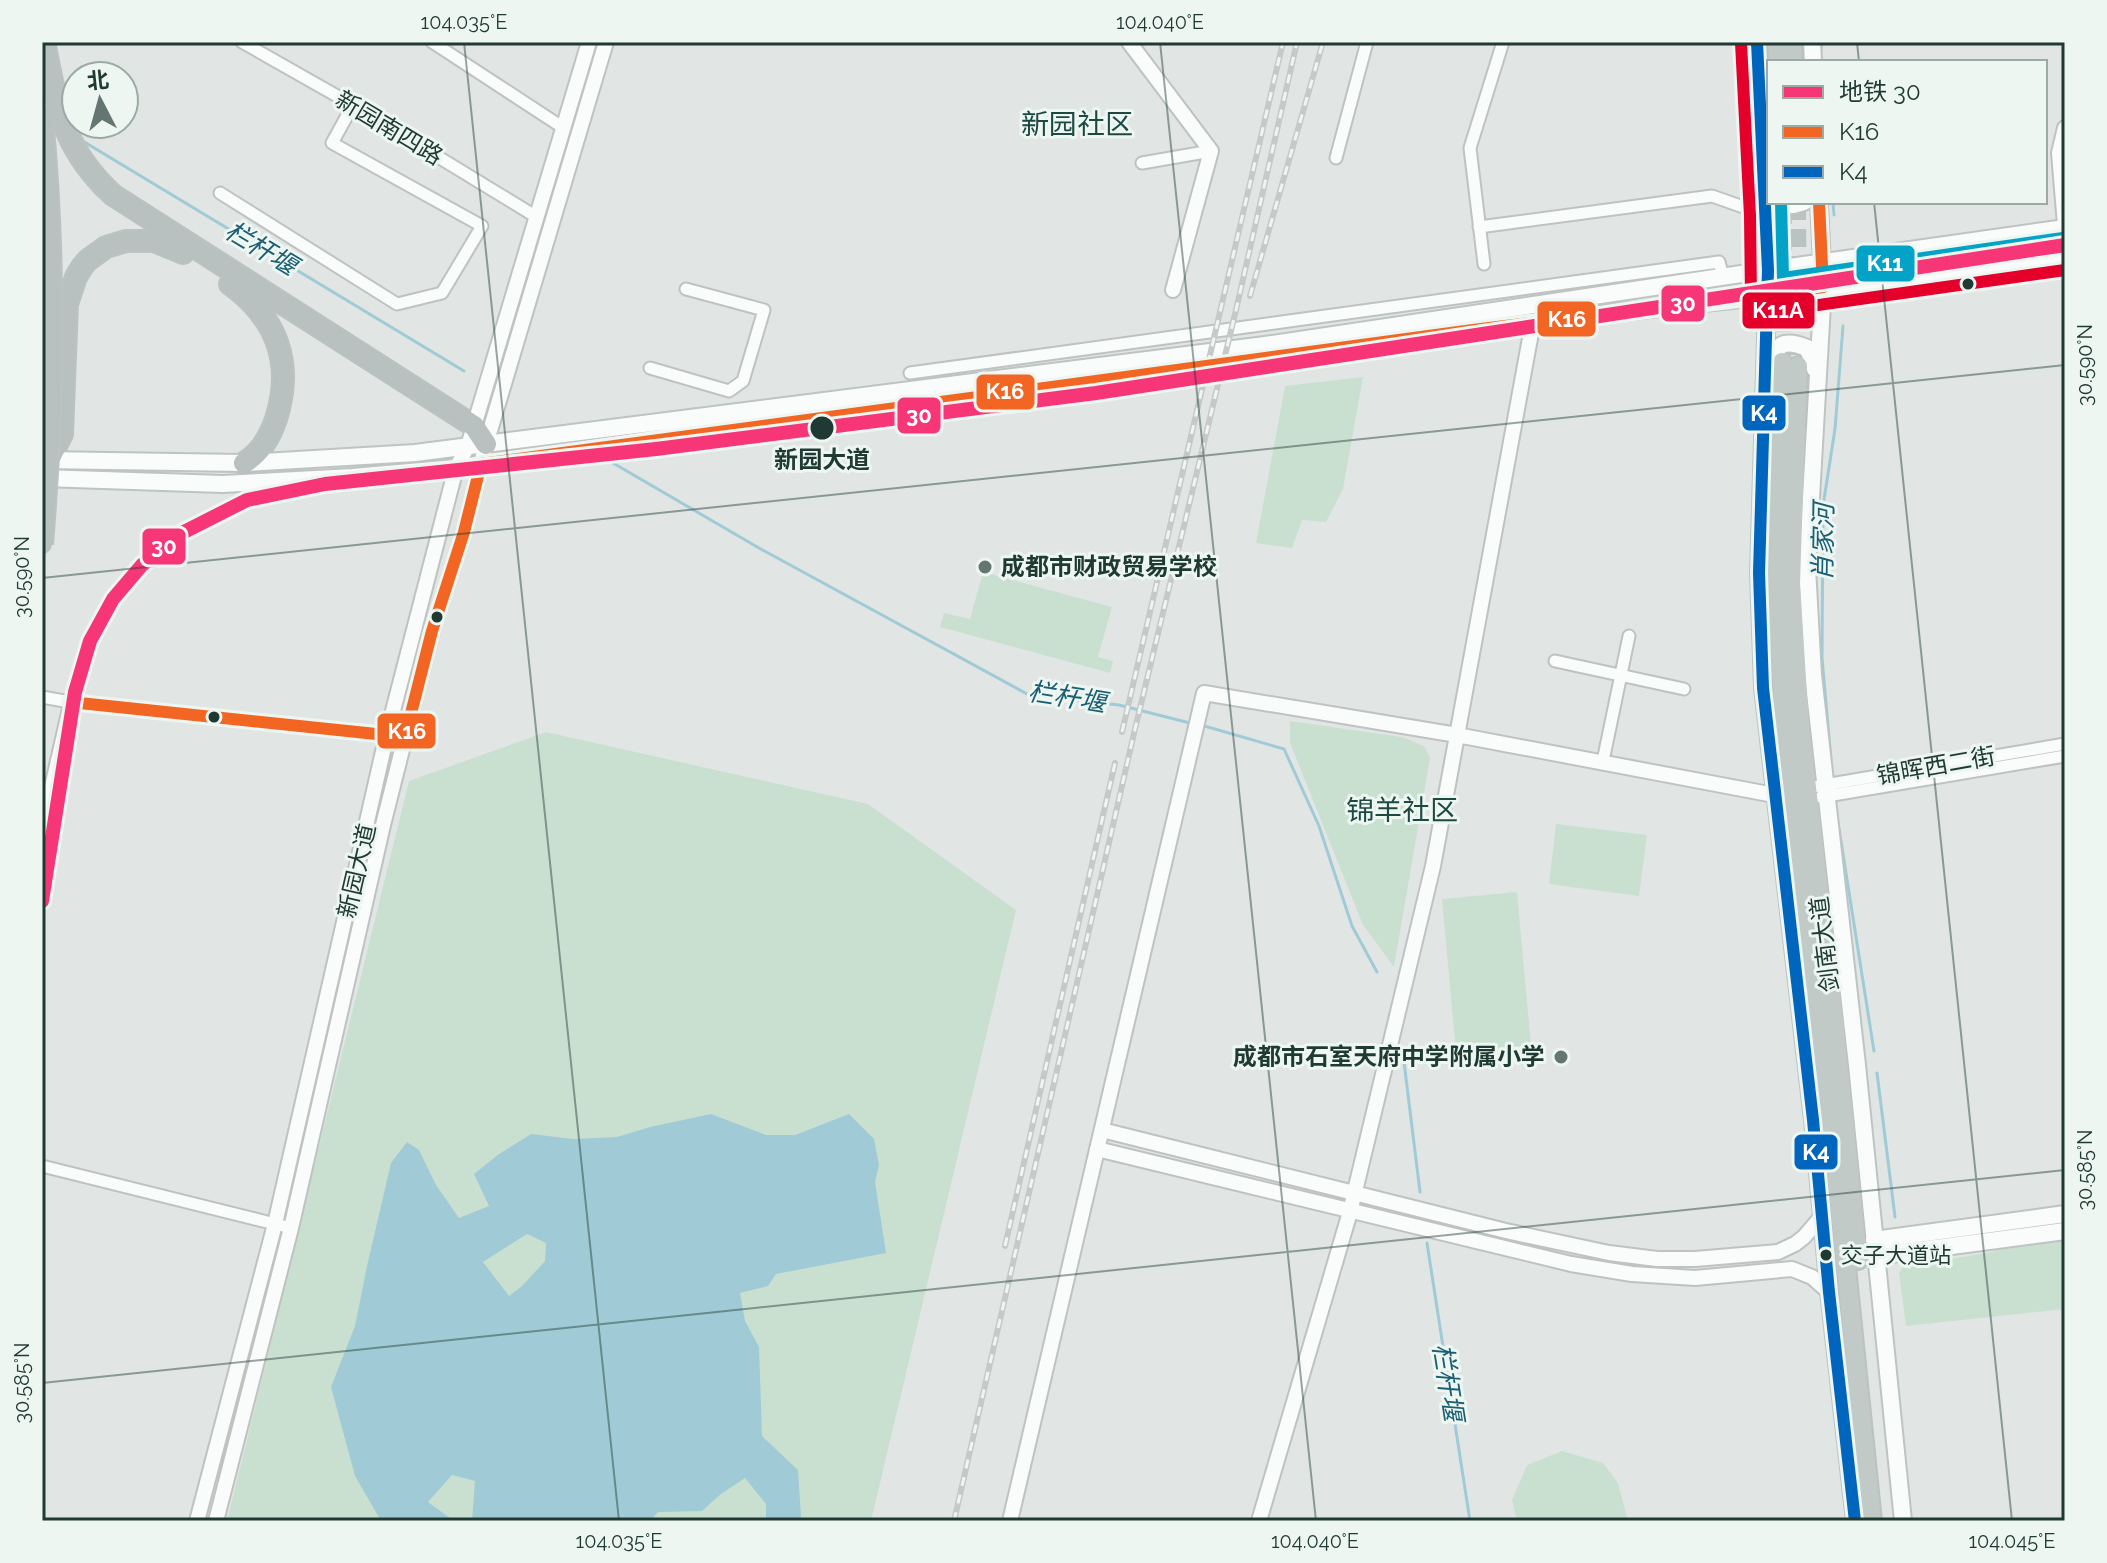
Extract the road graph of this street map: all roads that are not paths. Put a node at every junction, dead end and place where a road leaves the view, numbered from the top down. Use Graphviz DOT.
graph roads {
  1 [pos="43,42"];
  2 [pos="242,42"];
  3 [pos="432,42"];
  4 [pos="589,42"];
  5 [pos="606,42"];
  6 [pos="1129,42"];
  7 [pos="1367,42"];
  8 [pos="1503,42"];
  9 [pos="1757,42"];
  10 [pos="353,105"];
  11 [pos="42,116"];
  12 [pos="562,127"];
  13 [pos="2065,128"];
  14 [pos="42,140"];
  15 [pos="1211,151"];
  16 [pos="1336,158"];
  17 [pos="1142,163"];
  18 [pos="1767,182"];
  19 [pos="220,193"];
  20 [pos="1819,204"];
  21 [pos="1766,215"];
  22 [pos="535,216"];
  23 [pos="1479,227"];
  24 [pos="2065,227"];
  25 [pos="168,239"];
  26 [pos="2065,254"];
  27 [pos="1822,262"];
  28 [pos="1484,264"];
  29 [pos="1768,270"];
  30 [pos="1723,277"];
  31 [pos="1823,287"];
  32 [pos="686,289"];
  33 [pos="1173,290"];
  34 [pos="1767,296"];
  35 [pos="1533,322"];
  36 [pos="1790,364"];
  37 [pos="650,368"];
  38 [pos="910,373"];
  39 [pos="1764,380"];
  40 [pos="1817,382"];
  41 [pos="477,445"];
  42 [pos="244,463"];
  43 [pos="44,466"];
  44 [pos="456,468"];
  45 [pos="42,544"];
  46 [pos="1629,636"];
  47 [pos="1555,661"];
  48 [pos="1813,675"];
  49 [pos="1621,676"];
  50 [pos="1763,688"];
  51 [pos="1684,689"];
  52 [pos="42,697"];
  53 [pos="70,702"];
  54 [pos="1792,731"];
  55 [pos="387,734"];
  56 [pos="1457,735"];
  57 [pos="405,737"];
  58 [pos="2065,744"];
  59 [pos="2065,756"];
  60 [pos="1603,761"];
  61 [pos="1817,792"];
  62 [pos="1774,795"];
  63 [pos="42,824"];
  64 [pos="1835,1031"];
  65 [pos="1857,1065"];
  66 [pos="1827,1082"];
  67 [pos="1813,1120"];
  68 [pos="1102,1130"];
  69 [pos="1097,1149"];
  70 [pos="42,1166"];
  71 [pos="1354,1193"];
  72 [pos="1350,1212"];
  73 [pos="2065,1214"];
  74 [pos="1822,1216"];
  75 [pos="275,1224"];
  76 [pos="291,1228"];
  77 [pos="2065,1231"];
  78 [pos="1875,1248"];
  79 [pos="1829,1292"];
  80 [pos="197,1521"];
  81 [pos="216,1521"];
  82 [pos="1010,1521"];
  83 [pos="1259,1521"];
  84 [pos="1855,1521"];
  85 [pos="1872,1521"];
  86 [pos="1884,1521"];
  87 [pos="1903,1521"];
  1 -- 14 [label="main road"];
  1 -- 25 [label="highway"];
  2 -- 10 [label="street, 新园南四路"];
  3 -- 12 [label="street"];
  4 -- 12 [label="street, 新园大道"];
  5 -- 41 [label="street, 新园大道"];
  6 -- 15 [label="street"];
  7 -- 16 [label="street"];
  8 -- 23 [label="street"];
  9 -- 18 [label="main road"];
  10 -- 19 [label="street"];
  10 -- 22 [label="street, 新园南四路"];
  11 -- 43 [label="highway, bridge"];
  12 -- 22 [label="street, 新园大道"];
  13 -- 24 [label="street"];
  15 -- 17 [label="street"];
  15 -- 33 [label="street"];
  18 -- 21 [label="main road"];
  20 -- 27 [label="main road"];
  21 -- 23 [label="street"];
  21 -- 29 [label="main road"];
  22 -- 41 [label="street, 新园大道"];
  23 -- 28 [label="street"];
  24 -- 27 [label="main road"];
  25 -- 41 [label="highway"];
  25 -- 42 [label="highway"];
  25 -- 43 [label="highway"];
  26 -- 31 [label="main road"];
  27 -- 29 [label="main road"];
  27 -- 31 [label="main road"];
  29 -- 30 [label="main road"];
  29 -- 34 [label="main road"];
  30 -- 38 [label="street"];
  30 -- 41 [label="main road"];
  31 -- 34 [label="main road"];
  31 -- 40 [label="main road"];
  32 -- 37 [label="street"];
  34 -- 35 [label="main road"];
  34 -- 39 [label="main road"];
  35 -- 41 [label="main road"];
  35 -- 56 [label="street"];
  36 -- 54 [label="highway, 剑南大道"];
  39 -- 40 [label="main road"];
  39 -- 50 [label="main road"];
  40 -- 48 [label="main road"];
  41 -- 42 [label="main road"];
  41 -- 44 [label="main road"];
  41 -- 57 [label="street, 新园大道"];
  42 -- 43 [label="main road"];
  43 -- 44 [label="main road"];
  43 -- 45 [label="highway, bridge"];
  44 -- 55 [label="street, 新园大道"];
  46 -- 49 [label="street"];
  47 -- 49 [label="street"];
  48 -- 54 [label="main road"];
  48 -- 61 [label="main road"];
  49 -- 51 [label="street"];
  49 -- 60 [label="street"];
  50 -- 54 [label="main road"];
  50 -- 62 [label="main road"];
  52 -- 53 [label="street"];
  53 -- 55 [label="street"];
  53 -- 63 [label="street"];
  54 -- 61 [label="highway, 剑南大道"];
  54 -- 66 [label="highway, 剑南大道"];
  55 -- 57 [label="street"];
  55 -- 75 [label="street, 新园大道"];
  56 -- 60 [label="street"];
  56 -- 68 [label="street"];
  56 -- 71 [label="street"];
  57 -- 76 [label="street, 新园大道"];
  58 -- 61 [label="street, 锦晖西二街"];
  59 -- 61 [label="street, 锦晖西二街"];
  60 -- 62 [label="street"];
  61 -- 64 [label="highway, 剑南大道"];
  61 -- 65 [label="main road"];
  62 -- 67 [label="main road"];
  64 -- 65 [label="main road"];
  64 -- 86 [label="highway, 剑南大道"];
  65 -- 78 [label="main road"];
  66 -- 67 [label="main road"];
  66 -- 85 [label="highway, 剑南大道"];
  67 -- 74 [label="main road"];
  68 -- 69 [label="street"];
  68 -- 71 [label="street"];
  69 -- 72 [label="street"];
  69 -- 82 [label="street"];
  70 -- 75 [label="street"];
  71 -- 72 [label="street"];
  71 -- 74 [label="street"];
  72 -- 79 [label="street"];
  72 -- 83 [label="street"];
  73 -- 78 [label="main road"];
  74 -- 79 [label="main road"];
  75 -- 76 [label="street"];
  75 -- 80 [label="street, 新园大道"];
  76 -- 81 [label="street, 新园大道"];
  77 -- 78 [label="main road"];
  78 -- 87 [label="main road"];
  79 -- 84 [label="main road"];
}
